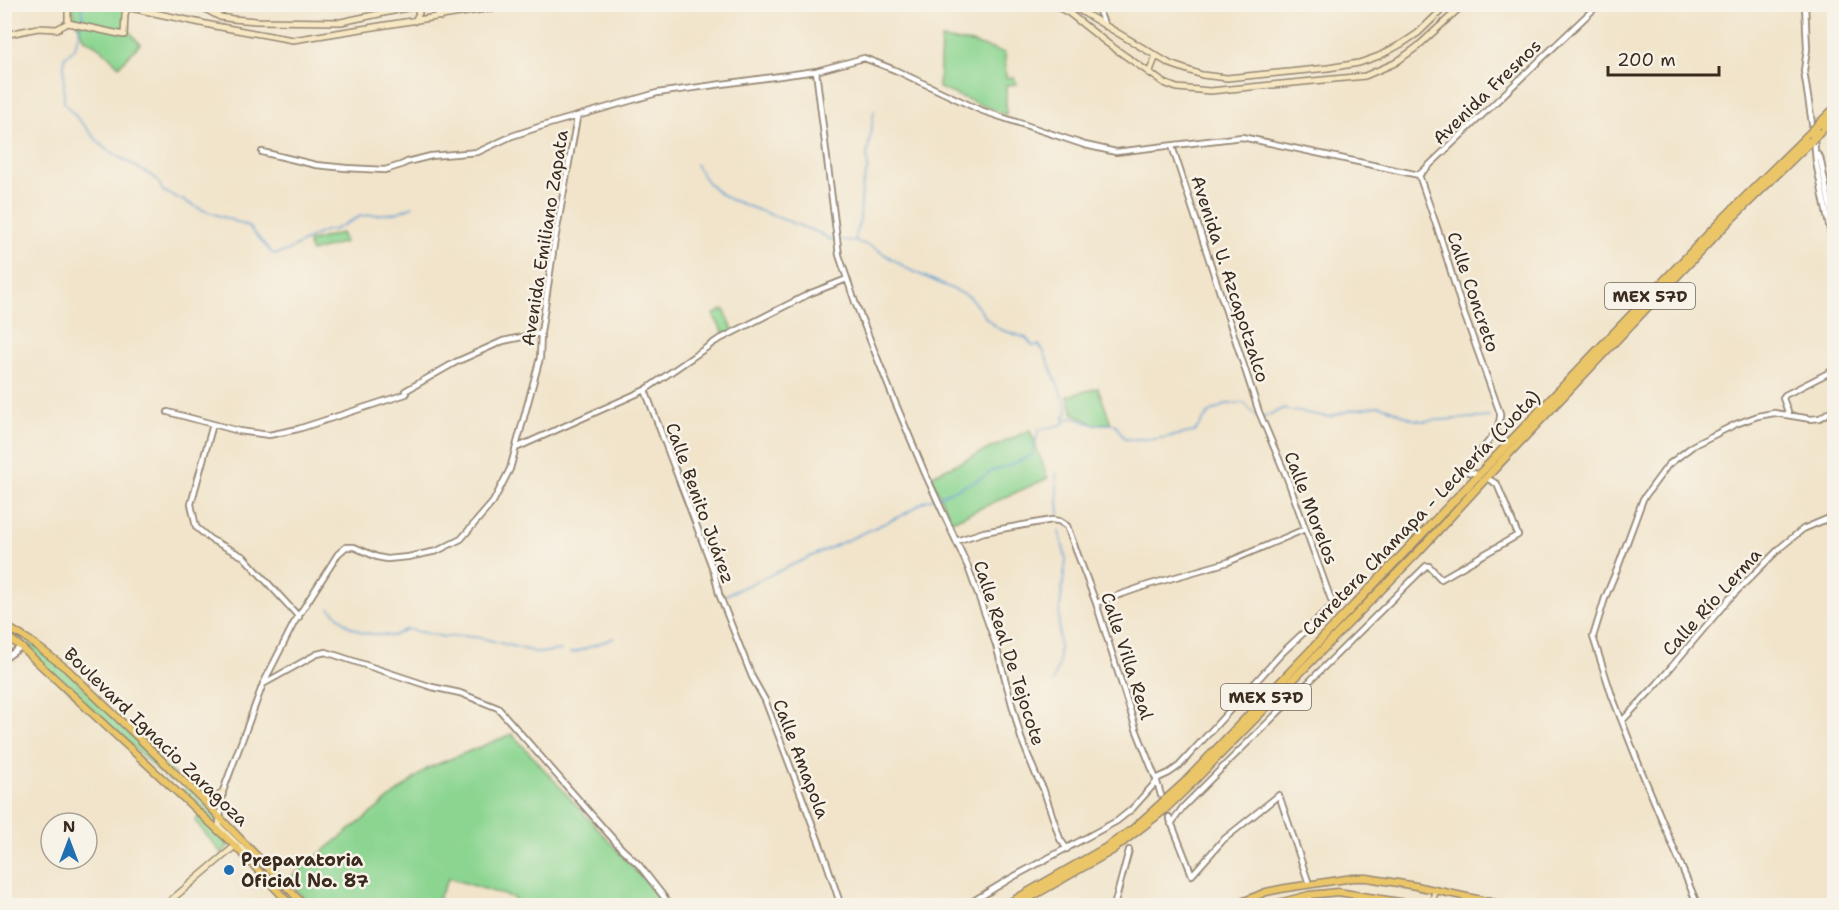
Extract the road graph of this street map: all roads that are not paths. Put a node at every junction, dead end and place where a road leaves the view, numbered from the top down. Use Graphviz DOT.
graph roads {
  1 [pos="68,4"];
  2 [pos="196,4"];
  3 [pos="426,4"];
  4 [pos="436,4"];
  5 [pos="517,4"];
  6 [pos="1053,4"];
  7 [pos="1069,4"];
  8 [pos="1096,4"];
  9 [pos="1448,4"];
  10 [pos="1464,4"];
  11 [pos="1599,4"];
  12 [pos="1805,4"];
  13 [pos="144,7"];
  14 [pos="416,7"];
  15 [pos="208,11"];
  16 [pos="220,17"];
  17 [pos="441,17"];
  18 [pos="415,21"];
  19 [pos="203,23"];
  20 [pos="70,24"];
  21 [pos="215,26"];
  22 [pos="1106,26"];
  23 [pos="4,35"];
  24 [pos="1156,56"];
  25 [pos="1331,68"];
  26 [pos="816,71"];
  27 [pos="1149,73"];
  28 [pos="1336,79"];
  29 [pos="1328,80"];
  30 [pos="1834,109"];
  31 [pos="1834,117"];
  32 [pos="577,118"];
  33 [pos="1810,137"];
  34 [pos="1172,146"];
  35 [pos="262,152"];
  36 [pos="1817,154"];
  37 [pos="1419,175"];
  38 [pos="1834,226"];
  39 [pos="1834,250"];
  40 [pos="847,279"];
  41 [pos="541,333"];
  42 [pos="1834,370"];
  43 [pos="645,390"];
  44 [pos="1834,410"];
  45 [pos="168,412"];
  46 [pos="1789,415"];
  47 [pos="1263,420"];
  48 [pos="213,424"];
  49 [pos="516,448"];
  50 [pos="1474,473"];
  51 [pos="1490,480"];
  52 [pos="1834,516"];
  53 [pos="1305,529"];
  54 [pos="956,541"];
  55 [pos="1096,603"];
  56 [pos="299,617"];
  57 [pos="4,625"];
  58 [pos="732,625"];
  59 [pos="4,634"];
  60 [pos="21,647"];
  61 [pos="4,659"];
  62 [pos="262,684"];
  63 [pos="1622,721"];
  64 [pos="1156,780"];
  65 [pos="183,781"];
  66 [pos="175,789"];
  67 [pos="223,791"];
  68 [pos="1161,795"];
  69 [pos="203,800"];
  70 [pos="1169,817"];
  71 [pos="220,818"];
  72 [pos="1172,824"];
  73 [pos="236,846"];
  74 [pos="1066,849"];
  75 [pos="1129,850"];
  76 [pos="251,862"];
  77 [pos="1309,884"];
  78 [pos="1435,890"];
  79 [pos="1309,895"];
  80 [pos="164,906"];
  81 [pos="292,906"];
  82 [pos="305,906"];
  83 [pos="671,906"];
  84 [pos="841,906"];
  85 [pos="965,906"];
  86 [pos="1004,906"];
  87 [pos="1015,906"];
  88 [pos="1114,906"];
  89 [pos="1232,906"];
  90 [pos="1267,906"];
  91 [pos="1311,906"];
  92 [pos="1424,906"];
  93 [pos="1431,906"];
  94 [pos="1509,906"];
  95 [pos="1698,906"];
  1 -- 20 [label="main road"];
  2 -- 15 [label="main road"];
  3 -- 14 [label="main road"];
  4 -- 17 [label="main road"];
  5 -- 17 [label="main road"];
  6 -- 27 [label="main road"];
  7 -- 22 [label="main road"];
  8 -- 22 [label="street"];
  9 -- 25 [label="main road"];
  10 -- 28 [label="main road"];
  11 -- 37 [label="street, Avenida Fresnos"];
  12 -- 36 [label="street"];
  13 -- 19 [label="main road"];
  13 -- 20 [label="main road"];
  14 -- 16 [label="main road"];
  14 -- 18 [label="main road"];
  15 -- 16 [label="main road"];
  15 -- 19 [label="main road"];
  16 -- 21 [label="main road"];
  17 -- 18 [label="main road"];
  18 -- 21 [label="main road"];
  19 -- 21 [label="main road"];
  20 -- 23 [label="main road"];
  22 -- 24 [label="main road"];
  24 -- 25 [label="main road"];
  24 -- 27 [label="main road"];
  25 -- 28 [label="main road"];
  25 -- 29 [label="main road"];
  26 -- 32 [label="street, Avenida Emiliano Zapata"];
  26 -- 34 [label="street, Avenida Emiliano Zapata"];
  26 -- 40 [label="street, Calle Real De Tejocote"];
  27 -- 29 [label="main road"];
  28 -- 29 [label="main road"];
  30 -- 33 [label="highway, Carretera Chamapa - Lechería (Cuota) / MEX 57D, bridge"];
  31 -- 33 [label="highway, Carretera Chamapa - Lechería (Cuota) / MEX 57D, bridge"];
  32 -- 35 [label="street"];
  32 -- 41 [label="street, Avenida Emiliano Zapata"];
  33 -- 86 [label="highway, Carretera Chamapa - Lechería (Cuota) / MEX 57D"];
  33 -- 87 [label="highway, Carretera Chamapa - Lechería (Cuota) / MEX 57D"];
  34 -- 37 [label="street, Avenida Emiliano Zapata"];
  34 -- 47 [label="street, Avenida U. Azcapotzalco"];
  36 -- 38 [label="street"];
  36 -- 39 [label="street"];
  37 -- 50 [label="street, Calle Concreto"];
  40 -- 43 [label="street"];
  40 -- 54 [label="street, Calle Real De Tejocote"];
  41 -- 48 [label="street"];
  41 -- 49 [label="street, Avenida Emiliano Zapata"];
  42 -- 46 [label="street"];
  43 -- 49 [label="street"];
  43 -- 58 [label="street, Calle Benito Juárez"];
  44 -- 46 [label="street"];
  45 -- 48 [label="street"];
  46 -- 63 [label="street"];
  47 -- 53 [label="street, Calle Morelos"];
  48 -- 56 [label="street"];
  49 -- 56 [label="street, Avenida Emiliano Zapata"];
  51 -- 72 [label="street"];
  52 -- 63 [label="street, Calle Río Lerma"];
  53 -- 55 [label="street"];
  53 -- 64 [label="street, Calle Morelos"];
  54 -- 55 [label="street, Calle Villa Real"];
  54 -- 74 [label="street, Calle Real De Tejocote"];
  55 -- 64 [label="street, Calle Villa Real"];
  56 -- 62 [label="street, Avenida Emiliano Zapata"];
  57 -- 65 [label="main road, Boulevard Ignacio Zaragoza"];
  58 -- 84 [label="street, Calle Amapola"];
  59 -- 60 [label="main road, Boulevard Ignacio Zaragoza"];
  60 -- 61 [label="street"];
  60 -- 66 [label="main road, Boulevard Ignacio Zaragoza"];
  62 -- 67 [label="street, Avenida Emiliano Zapata"];
  62 -- 83 [label="street"];
  63 -- 95 [label="street"];
  64 -- 68 [label="street, Calle Villa Real"];
  64 -- 74 [label="street"];
  65 -- 66 [label="main road"];
  65 -- 69 [label="main road, Boulevard Ignacio Zaragoza"];
  66 -- 73 [label="main road, Boulevard Ignacio Zaragoza"];
  67 -- 69 [label="main road"];
  67 -- 71 [label="street, Avenida Emiliano Zapata"];
  69 -- 71 [label="main road, Boulevard Ignacio Zaragoza"];
  70 -- 72 [label="street"];
  71 -- 76 [label="main road"];
  71 -- 82 [label="main road, Boulevard Ignacio Zaragoza"];
  72 -- 77 [label="street"];
  73 -- 76 [label="main road, Boulevard Ignacio Zaragoza"];
  73 -- 80 [label="main road"];
  74 -- 85 [label="street"];
  75 -- 88 [label="street"];
  76 -- 81 [label="main road, Boulevard Ignacio Zaragoza"];
  77 -- 78 [label="main road"];
  77 -- 89 [label="main road"];
  78 -- 93 [label="main road"];
  78 -- 94 [label="main road"];
  79 -- 90 [label="main road"];
  79 -- 91 [label="street"];
  79 -- 92 [label="main road"];
}
